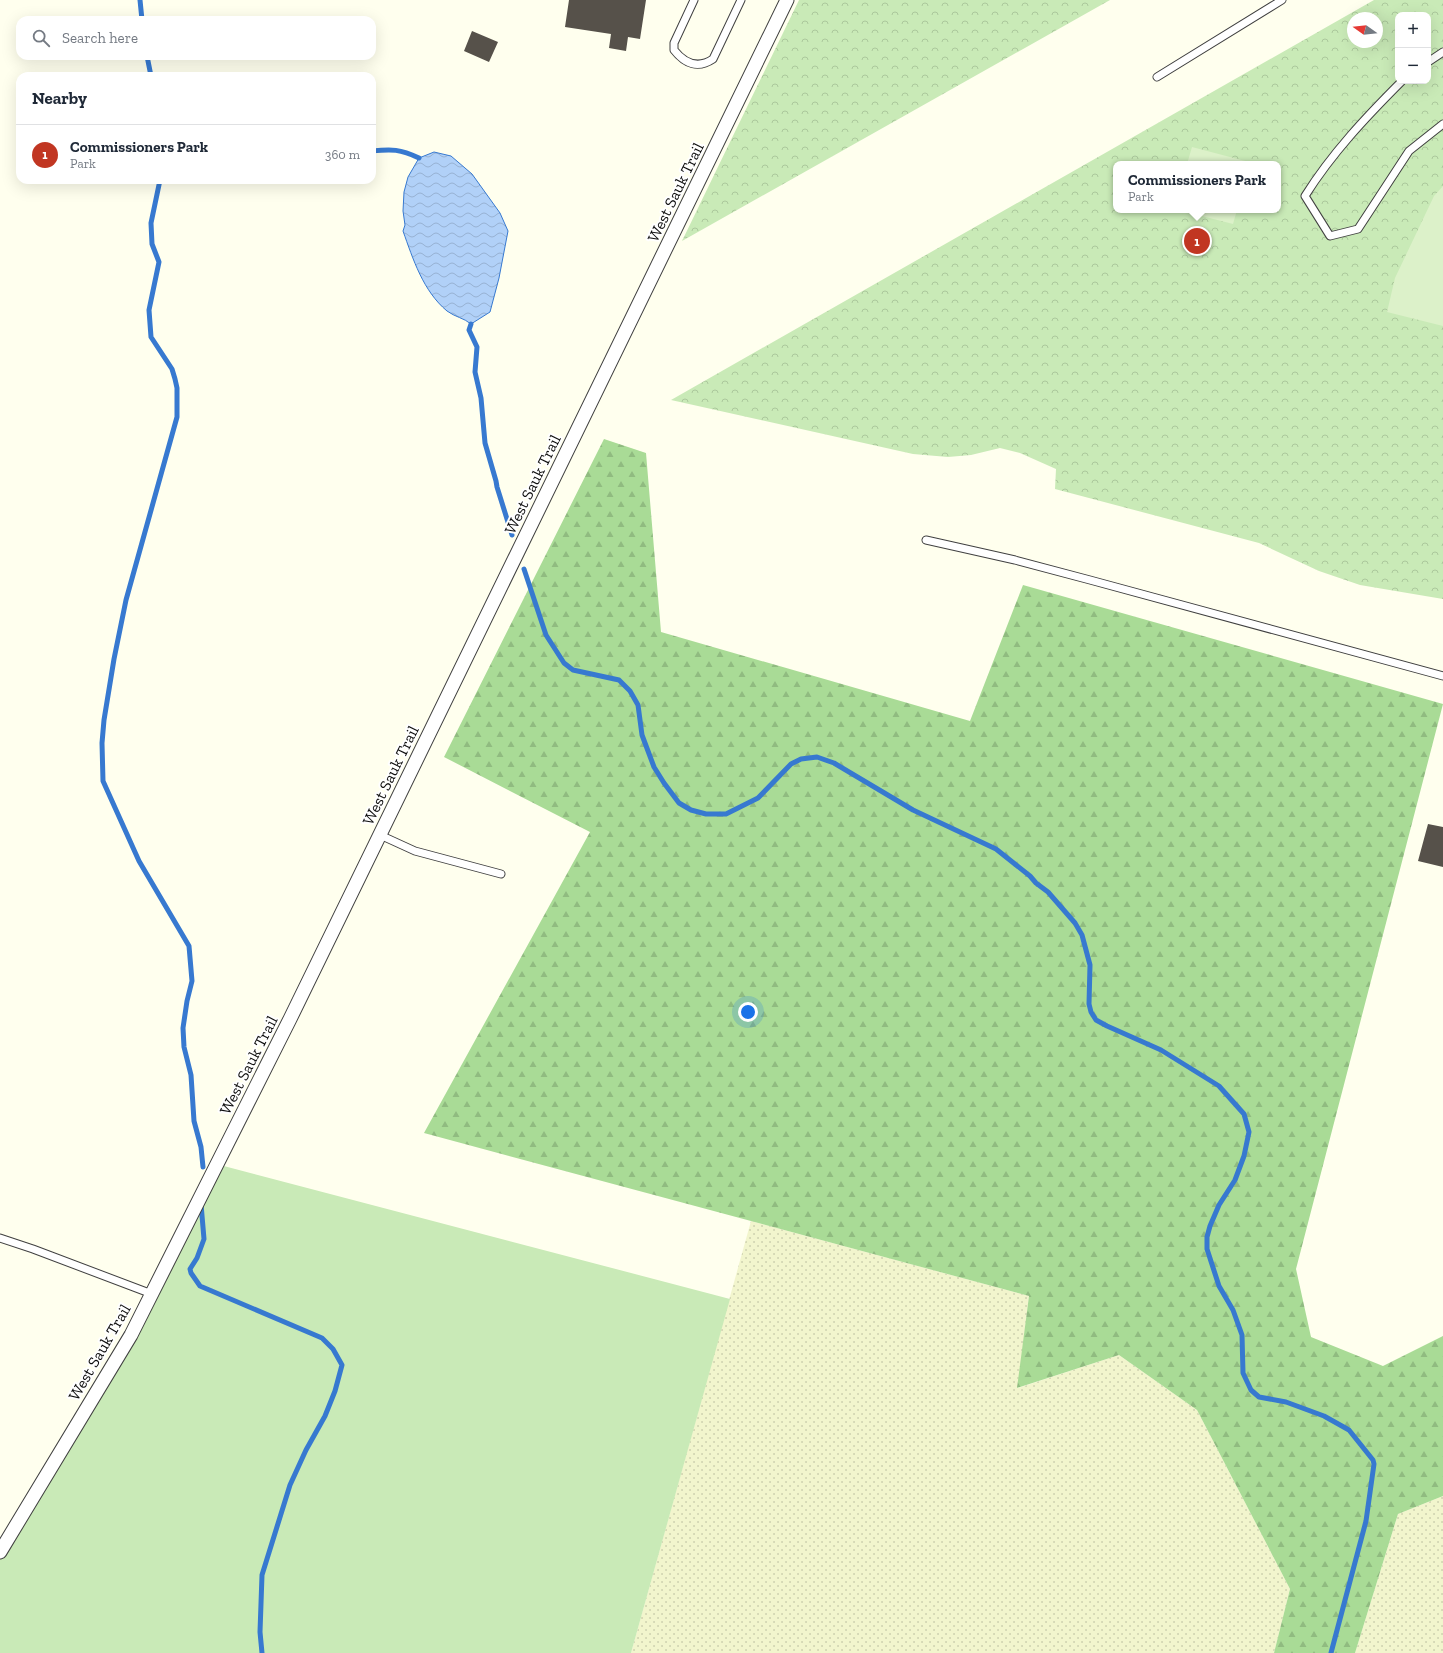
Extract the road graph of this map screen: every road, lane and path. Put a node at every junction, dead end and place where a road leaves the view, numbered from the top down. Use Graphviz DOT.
graph roads {
  1 [pos="694,0"];
  2 [pos="741,0"];
  3 [pos="787,0"];
  4 [pos="1282,0"];
  5 [pos="1443,52"];
  6 [pos="1431,60"];
  7 [pos="1157,77"];
  8 [pos="1399,84"];
  9 [pos="1443,124"];
  10 [pos="926,540"];
  11 [pos="1443,676"];
  12 [pos="380,835"];
  13 [pos="501,874"];
  14 [pos="0,1238"];
  15 [pos="152,1294"];
  16 [pos="0,1552"];
  1 -- 2 [label="lane"];
  3 -- 12 [label="street, West Sauk Trail"];
  4 -- 7 [label="lane"];
  5 -- 6 [label="lane"];
  8 -- 9 [label="lane"];
  10 -- 11 [label="lane"];
  12 -- 13 [label="lane"];
  12 -- 15 [label="street, West Sauk Trail"];
  14 -- 15 [label="lane"];
  15 -- 16 [label="street, West Sauk Trail"];
}
